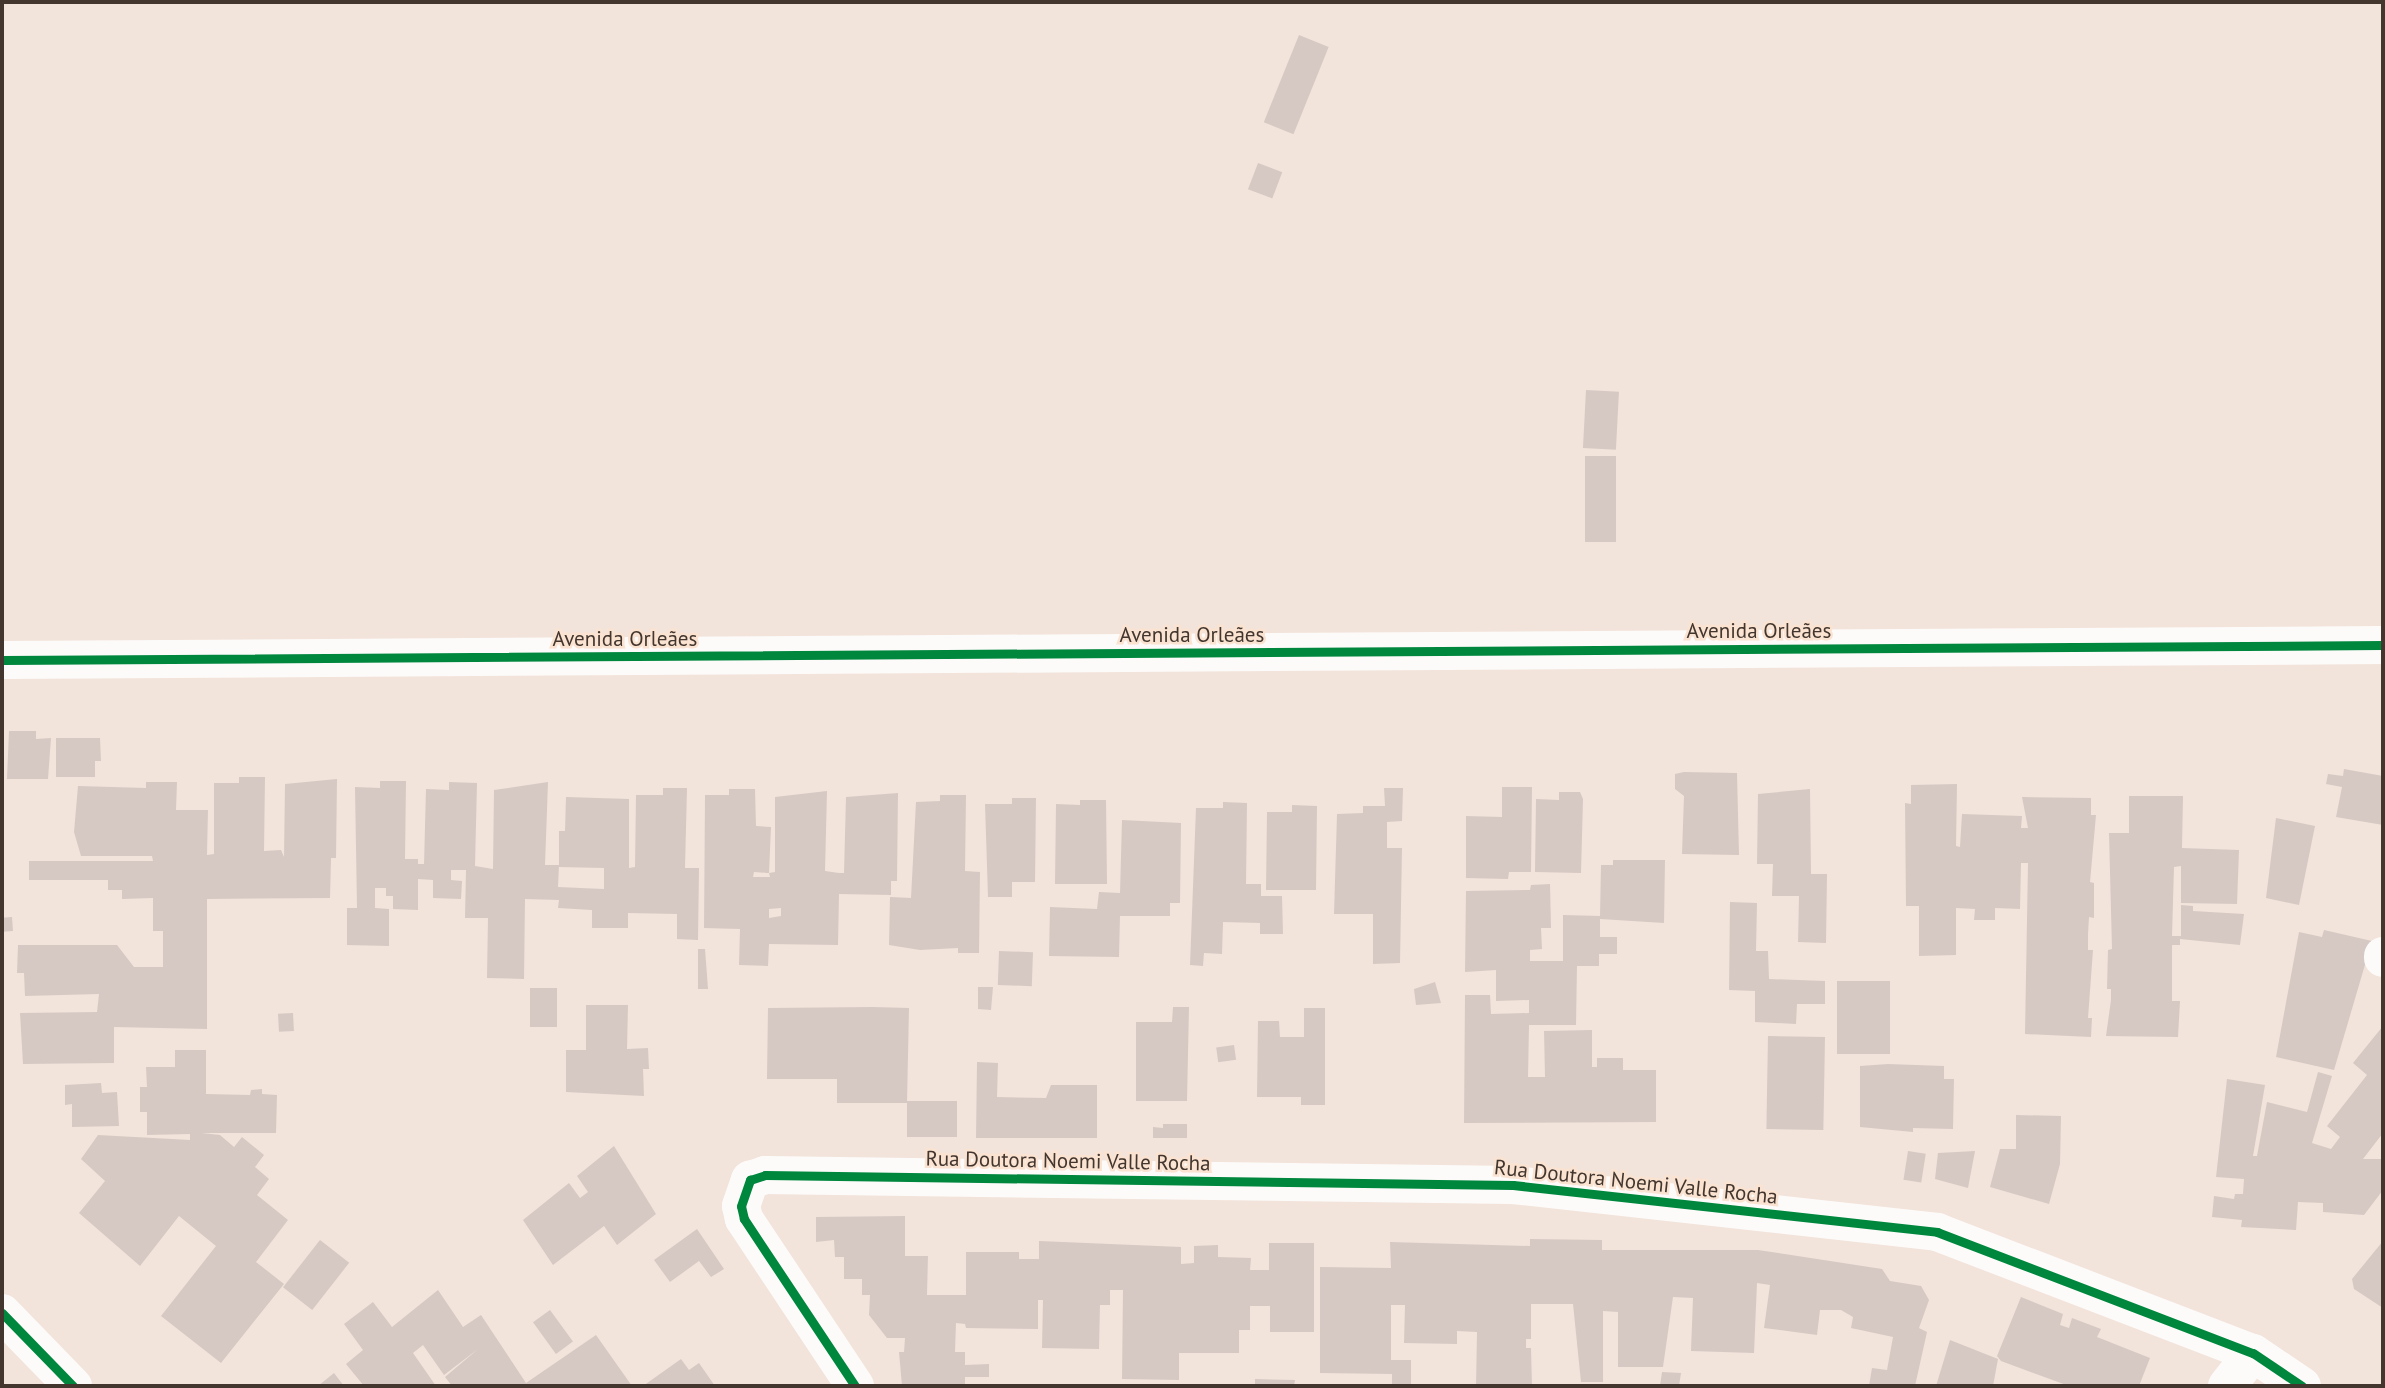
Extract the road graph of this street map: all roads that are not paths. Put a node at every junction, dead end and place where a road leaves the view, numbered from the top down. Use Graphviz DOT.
graph roads {
  1 [pos="2383,645"];
  2 [pos="2,660"];
  3 [pos="2,1313"];
  4 [pos="2253,1353"];
  5 [pos="73,1386"];
  6 [pos="855,1386"];
  7 [pos="2227,1386"];
  8 [pos="2302,1386"];
  1 -- 2 [label="street, Avenida Orleães"];
  3 -- 5 [label="street"];
  4 -- 6 [label="street, Rua Doutora Noemi Valle Rocha"];
  4 -- 7 [label="street"];
  4 -- 8 [label="street, Rua Doutora Noemi Valle Rocha"];
}
